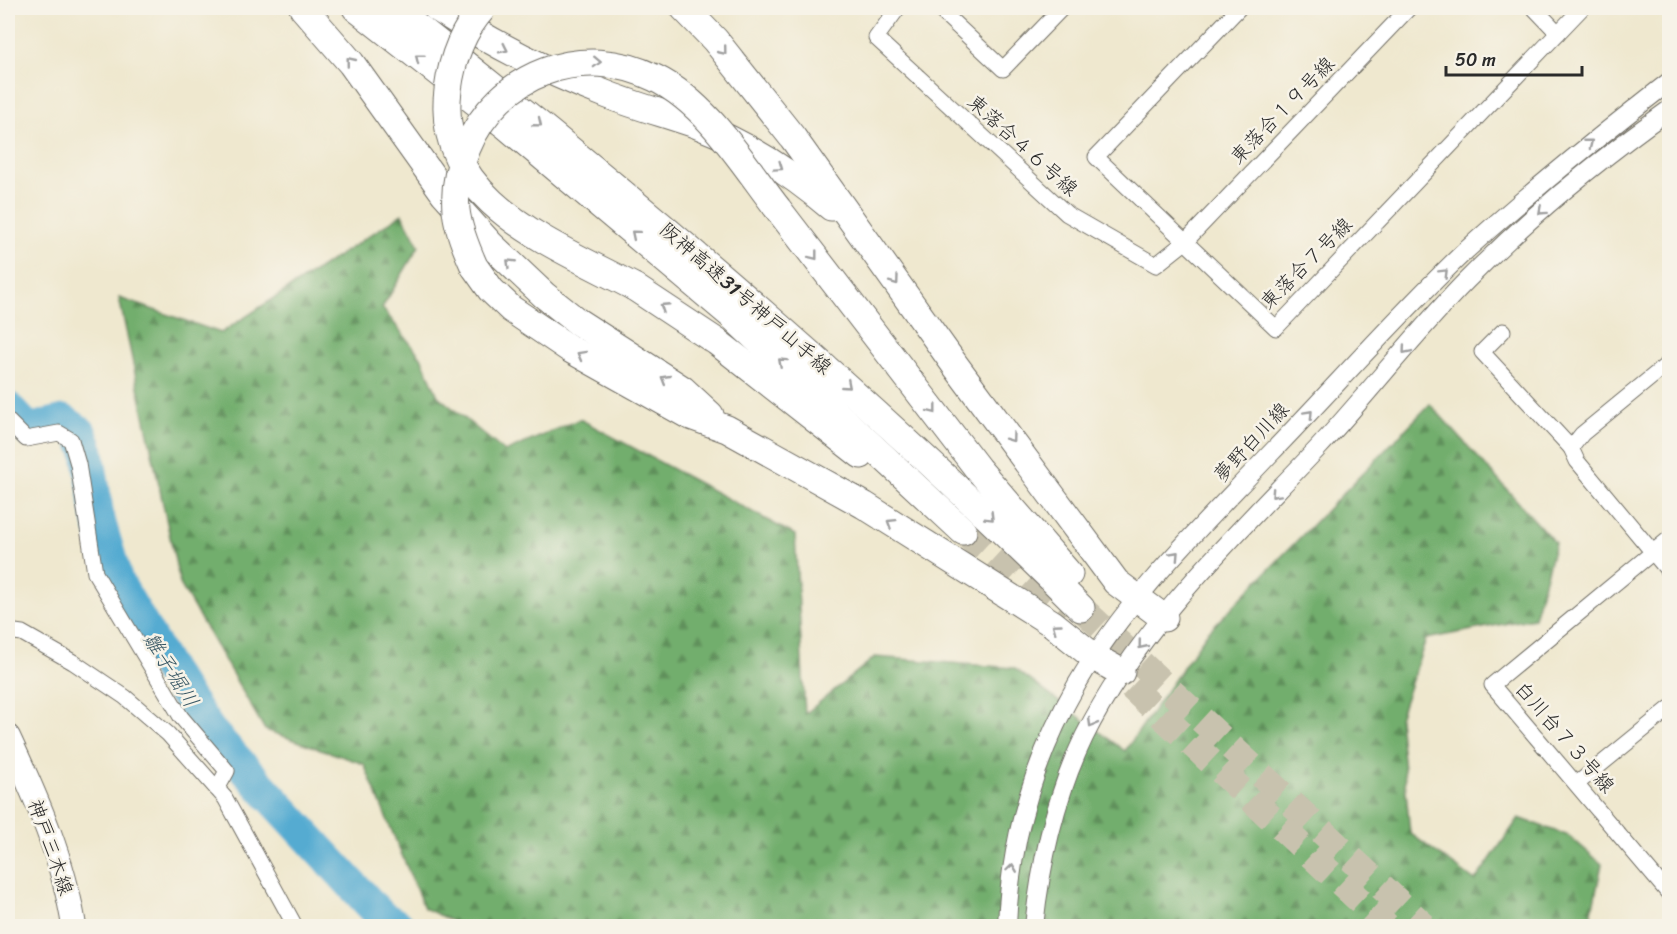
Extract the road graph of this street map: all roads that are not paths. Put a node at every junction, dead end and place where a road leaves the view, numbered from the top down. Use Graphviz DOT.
graph roads {
  1 [pos="303,8"];
  2 [pos="357,8"];
  3 [pos="394,8"];
  4 [pos="437,8"];
  5 [pos="483,8"];
  6 [pos="684,8"];
  7 [pos="898,8"];
  8 [pos="938,8"];
  9 [pos="1062,8"];
  10 [pos="1239,8"];
  11 [pos="1409,8"];
  12 [pos="1534,8"];
  13 [pos="1582,8"];
  14 [pos="1558,33"];
  15 [pos="1670,81"];
  16 [pos="1670,109"];
  17 [pos="861,234"];
  18 [pos="1185,242"];
  19 [pos="1503,331"];
  20 [pos="1670,363"];
  21 [pos="8,421"];
  22 [pos="727,429"];
  23 [pos="1571,448"];
  24 [pos="1670,538"];
  25 [pos="1652,552"];
  26 [pos="1670,573"];
  27 [pos="1137,600"];
  28 [pos="1164,618"];
  29 [pos="8,631"];
  30 [pos="1094,657"];
  31 [pos="1121,672"];
  32 [pos="1670,708"];
  33 [pos="8,737"];
  34 [pos="1578,783"];
  35 [pos="217,789"];
  36 [pos="1666,885"];
  37 [pos="74,927"];
  38 [pos="295,927"];
  39 [pos="1007,927"];
  40 [pos="1034,927"];
  22 -- 1 [label="highway, one-way"];
  2 -- 5 [label="highway, 阪神高速31号神戸山手線, bridge"];
  22 -- 3 [label="highway, 阪神高速31号神戸山手線, one-way, bridge"];
  4 -- 17 [label="highway, one-way"];
  6 -- 17 [label="highway, one-way"];
  7 -- 18 [label="street, 東落合４６号線"];
  8 -- 9 [label="street"];
  10 -- 18 [label="street, 東落合７号線"];
  11 -- 18 [label="street, 東落合１９号線"];
  12 -- 14 [label="street"];
  13 -- 14 [label="street, 東落合７号線"];
  14 -- 18 [label="street, 東落合７号線"];
  27 -- 15 [label="street, 夢野白川線, one-way"];
  16 -- 28 [label="street, one-way"];
  17 -- 27 [label="highway, one-way"];
  19 -- 23 [label="street"];
  20 -- 23 [label="street"];
  21 -- 35 [label="street"];
  30 -- 22 [label="highway, one-way"];
  23 -- 25 [label="street"];
  24 -- 25 [label="street"];
  25 -- 26 [label="street"];
  25 -- 34 [label="street, 白川台７３号線"];
  27 -- 28 [label="highway"];
  27 -- 30 [label="street, 夢野白川線"];
  28 -- 31 [label="street, one-way"];
  29 -- 35 [label="street"];
  30 -- 31 [label="highway"];
  39 -- 30 [label="street, 夢野白川線, one-way"];
  31 -- 40 [label="street, one-way"];
  32 -- 34 [label="street"];
  33 -- 37 [label="main road, 神戸三木線"];
  34 -- 36 [label="street, 白川台７３号線"];
  35 -- 38 [label="street"];
}
